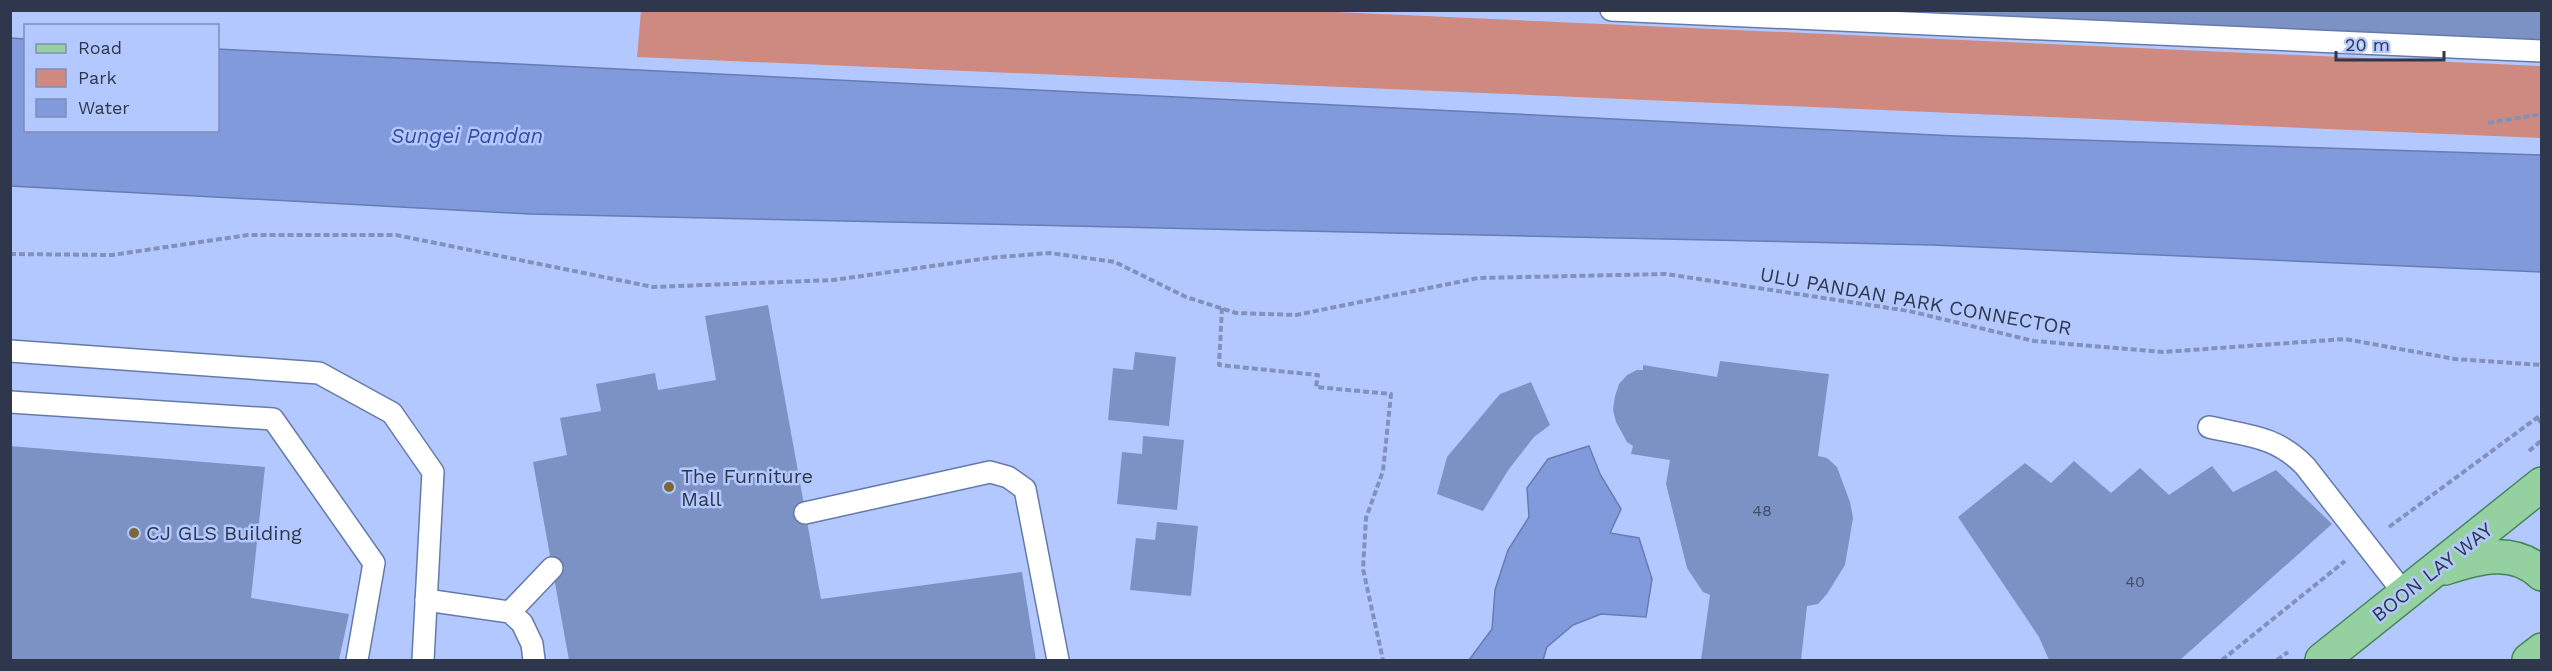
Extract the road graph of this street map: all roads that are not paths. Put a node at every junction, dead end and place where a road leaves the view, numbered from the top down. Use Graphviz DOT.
graph roads {
  1 [pos="1611,10"];
  2 [pos="2541,51"];
  3 [pos="10,351"];
  4 [pos="10,402"];
  5 [pos="2210,427"];
  6 [pos="2541,484"];
  7 [pos="805,513"];
  8 [pos="552,568"];
  9 [pos="2432,572"];
  10 [pos="2541,574"];
  11 [pos="2404,593"];
  12 [pos="426,600"];
  13 [pos="510,612"];
  14 [pos="2541,650"];
  15 [pos="357,660"];
  16 [pos="423,660"];
  17 [pos="534,660"];
  18 [pos="1058,660"];
  19 [pos="2322,660"];
  20 [pos="2529,660"];
  1 -- 2 [label="lane"];
  3 -- 12 [label="lane"];
  4 -- 15 [label="lane"];
  5 -- 11 [label="lane"];
  6 -- 9 [label="main road, BOON LAY WAY"];
  7 -- 18 [label="lane"];
  8 -- 13 [label="lane"];
  9 -- 10 [label="main road"];
  9 -- 11 [label="main road, BOON LAY WAY"];
  11 -- 19 [label="main road, BOON LAY WAY"];
  12 -- 13 [label="lane"];
  12 -- 16 [label="lane"];
  13 -- 17 [label="lane"];
  14 -- 20 [label="main road"];
}
